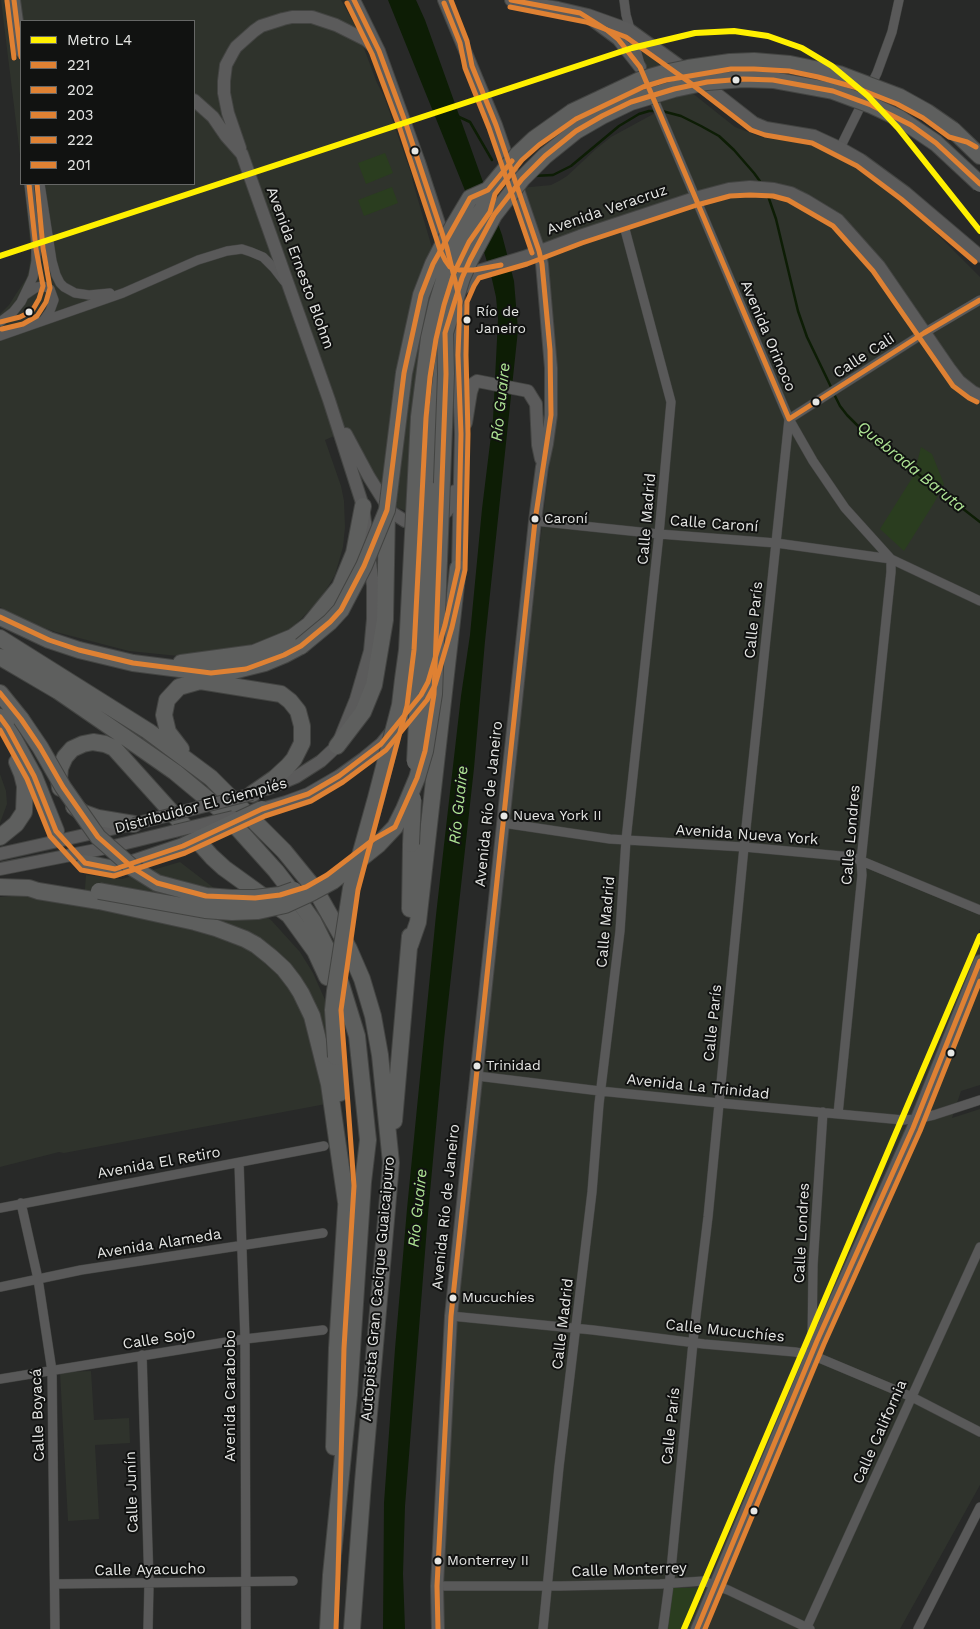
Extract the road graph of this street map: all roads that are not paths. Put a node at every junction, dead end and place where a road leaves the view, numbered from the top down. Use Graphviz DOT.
graph roads {
  1 [pos="14,0"];
  2 [pos="354,0"];
  3 [pos="444,0"];
  4 [pos="451,0"];
  5 [pos="624,0"];
  6 [pos="899,0"];
  7 [pos="513,1"];
  8 [pos="580,13"];
  9 [pos="630,30"];
  10 [pos="20,44"];
  11 [pos="379,52"];
  12 [pos="472,66"];
  13 [pos="640,67"];
  14 [pos="195,101"];
  15 [pos="953,130"];
  16 [pos="980,141"];
  17 [pos="840,148"];
  18 [pos="242,154"];
  19 [pos="980,156"];
  20 [pos="980,184"];
  21 [pos="29,185"];
  22 [pos="40,185"];
  23 [pos="488,190"];
  24 [pos="695,198"];
  25 [pos="623,222"];
  26 [pos="447,248"];
  27 [pos="539,250"];
  28 [pos="980,256"];
  29 [pos="474,267"];
  30 [pos="290,290"];
  31 [pos="123,293"];
  32 [pos="25,295"];
  33 [pos="980,300"];
  34 [pos="460,301"];
  35 [pos="42,321"];
  36 [pos="0,322"];
  37 [pos="445,333"];
  38 [pos="924,334"];
  39 [pos="0,336"];
  40 [pos="980,395"];
  41 [pos="331,405"];
  42 [pos="789,419"];
  43 [pos="461,434"];
  44 [pos="460,454"];
  45 [pos="542,467"];
  46 [pos="363,506"];
  47 [pos="387,510"];
  48 [pos="535,521"];
  49 [pos="659,534"];
  50 [pos="776,543"];
  51 [pos="890,559"];
  52 [pos="458,568"];
  53 [pos="980,601"];
  54 [pos="0,617"];
  55 [pos="0,638"];
  56 [pos="0,657"];
  57 [pos="159,666"];
  58 [pos="0,692"];
  59 [pos="0,717"];
  60 [pos="0,731"];
  61 [pos="338,746"];
  62 [pos="210,777"];
  63 [pos="252,794"];
  64 [pos="262,809"];
  65 [pos="134,824"];
  66 [pos="503,824"];
  67 [pos="395,827"];
  68 [pos="56,831"];
  69 [pos="0,837"];
  70 [pos="179,838"];
  71 [pos="626,840"];
  72 [pos="744,847"];
  73 [pos="0,854"];
  74 [pos="861,861"];
  75 [pos="85,863"];
  76 [pos="0,869"];
  77 [pos="0,886"];
  78 [pos="29,888"];
  79 [pos="980,910"];
  80 [pos="410,945"];
  81 [pos="980,961"];
  82 [pos="329,1059"];
  83 [pos="477,1076"];
  84 [pos="600,1091"];
  85 [pos="980,1100"];
  86 [pos="719,1104"];
  87 [pos="823,1112"];
  88 [pos="838,1114"];
  89 [pos="916,1119"];
  90 [pos="324,1146"];
  91 [pos="239,1162"];
  92 [pos="390,1163"];
  93 [pos="363,1182"];
  94 [pos="21,1203"];
  95 [pos="0,1208"];
  96 [pos="323,1233"];
  97 [pos="242,1244"];
  98 [pos="980,1247"];
  99 [pos="38,1279"];
  100 [pos="0,1287"];
  101 [pos="451,1316"];
  102 [pos="576,1328"];
  103 [pos="323,1330"];
  104 [pos="245,1339"];
  105 [pos="693,1342"];
  106 [pos="142,1355"];
  107 [pos="812,1355"];
  108 [pos="52,1371"];
  109 [pos="0,1379"];
  110 [pos="912,1397"];
  111 [pos="980,1432"];
  112 [pos="980,1507"];
  113 [pos="331,1575"];
  114 [pos="246,1582"];
  115 [pos="292,1582"];
  116 [pos="669,1583"];
  117 [pos="55,1584"];
  118 [pos="149,1584"];
  119 [pos="716,1584"];
  120 [pos="437,1586"];
  121 [pos="548,1586"];
  122 [pos="352,1628"];
  123 [pos="808,1628"];
  124 [pos="56,1629"];
  125 [pos="148,1629"];
  126 [pos="246,1629"];
  127 [pos="328,1629"];
  128 [pos="438,1629"];
  129 [pos="543,1629"];
  130 [pos="663,1629"];
  131 [pos="697,1629"];
  132 [pos="918,1629"];
  1 -- 10 [label="street"];
  2 -- 11 [label="street"];
  3 -- 12 [label="street, Avenida Río de Janeiro"];
  4 -- 12 [label="street"];
  5 -- 9 [label="street, Avenida Orinoco"];
  6 -- 17 [label="street"];
  7 -- 8 [label="street"];
  8 -- 9 [label="street"];
  8 -- 13 [label="street"];
  9 -- 13 [label="street, Avenida Orinoco"];
  9 -- 17 [label="street"];
  11 -- 18 [label="street"];
  11 -- 26 [label="street"];
  12 -- 27 [label="street, Avenida Río de Janeiro"];
  13 -- 24 [label="street, Avenida Orinoco, bridge"];
  14 -- 18 [label="street, Avenida Ernesto Blohm"];
  15 -- 16 [label="highway"];
  15 -- 19 [label="highway"];
  15 -- 23 [label="highway, bridge"];
  17 -- 28 [label="street"];
  18 -- 30 [label="street, Avenida Ernesto Blohm"];
  20 -- 37 [label="highway, bridge"];
  21 -- 32 [label="street"];
  22 -- 31 [label="street"];
  23 -- 47 [label="highway, bridge"];
  23 -- 82 [label="highway, bridge"];
  24 -- 25 [label="street, Avenida Veracruz"];
  24 -- 38 [label="street, Avenida Veracruz"];
  24 -- 42 [label="street, Avenida Orinoco"];
  25 -- 27 [label="street, Avenida Veracruz"];
  25 -- 49 [label="street, Calle Madrid"];
  26 -- 29 [label="street"];
  26 -- 34 [label="street"];
  27 -- 29 [label="street"];
  27 -- 29 [label="street"];
  27 -- 45 [label="street, Avenida Río de Janeiro"];
  29 -- 34 [label="street"];
  30 -- 31 [label="street"];
  30 -- 41 [label="street, Avenida Ernesto Blohm"];
  31 -- 35 [label="street"];
  32 -- 35 [label="street"];
  32 -- 36 [label="street"];
  33 -- 38 [label="street, Calle Cali"];
  34 -- 43 [label="street"];
  35 -- 39 [label="street"];
  37 -- 67 [label="highway, bridge"];
  37 -- 80 [label="highway, bridge"];
  38 -- 40 [label="street, Avenida Veracruz"];
  38 -- 42 [label="street, Calle Cali"];
  41 -- 44 [label="street"];
  41 -- 46 [label="street, Distribuidor El Ciempiés"];
  42 -- 50 [label="street, Calle París"];
  42 -- 51 [label="street, Avenida Orinoco"];
  43 -- 44 [label="street"];
  43 -- 45 [label="street"];
  44 -- 52 [label="street, Distribuidor El Ciempiés"];
  45 -- 48 [label="street, Avenida Río de Janeiro"];
  46 -- 57 [label="highway"];
  46 -- 61 [label="street, Distribuidor El Ciempiés"];
  47 -- 57 [label="highway, bridge"];
  47 -- 61 [label="highway"];
  48 -- 49 [label="street, Calle Caroní"];
  48 -- 66 [label="street, Avenida Río de Janeiro"];
  49 -- 50 [label="street, Calle Caroní"];
  49 -- 71 [label="street, Calle Madrid"];
  50 -- 51 [label="street, Calle Caroní"];
  50 -- 72 [label="street, Calle París"];
  51 -- 53 [label="street, Avenida Orinoco"];
  51 -- 74 [label="street, Calle Londres"];
  52 -- 64 [label="street, Distribuidor El Ciempiés"];
  52 -- 80 [label="highway"];
  54 -- 57 [label="highway"];
  55 -- 62 [label="highway, Autopista Gran Cacique Guaicaipuro"];
  56 -- 93 [label="highway, Autopista Gran Cacique Guaicaipuro"];
  58 -- 67 [label="highway, bridge"];
  59 -- 68 [label="highway"];
  60 -- 69 [label="highway"];
  61 -- 63 [label="street, Distribuidor El Ciempiés"];
  62 -- 63 [label="highway"];
  62 -- 92 [label="highway, Autopista Gran Cacique Guaicaipuro"];
  63 -- 65 [label="street, Distribuidor El Ciempiés, bridge"];
  64 -- 70 [label="highway, bridge"];
  65 -- 73 [label="street, Distribuidor El Ciempiés"];
  65 -- 93 [label="highway"];
  66 -- 71 [label="street, Avenida Nueva York"];
  66 -- 83 [label="street, Avenida Río de Janeiro"];
  67 -- 78 [label="highway, bridge"];
  70 -- 75 [label="highway"];
  70 -- 76 [label="street, Distribuidor El Ciempiés"];
  71 -- 72 [label="street, Avenida Nueva York"];
  71 -- 84 [label="street, Calle Madrid"];
  72 -- 74 [label="street, Avenida Nueva York"];
  72 -- 86 [label="street, Calle París"];
  74 -- 79 [label="street, Avenida Nueva York"];
  74 -- 88 [label="street, Calle Londres"];
  77 -- 78 [label="highway"];
  78 -- 82 [label="highway"];
  80 -- 92 [label="highway"];
  81 -- 89 [label="street"];
  82 -- 113 [label="highway"];
  83 -- 84 [label="street, Avenida La Trinidad"];
  83 -- 101 [label="street, Avenida Río de Janeiro"];
  84 -- 86 [label="street, Avenida La Trinidad"];
  84 -- 102 [label="street, Calle Madrid"];
  85 -- 89 [label="street, Avenida La Trinidad"];
  86 -- 87 [label="street, Avenida La Trinidad"];
  86 -- 105 [label="street, Calle París"];
  87 -- 88 [label="street, Avenida La Trinidad"];
  87 -- 107 [label="street, Calle Londres"];
  88 -- 89 [label="street, Avenida La Trinidad"];
  89 -- 107 [label="street"];
  90 -- 91 [label="street, Avenida El Retiro"];
  91 -- 94 [label="street, Avenida El Retiro"];
  91 -- 97 [label="street, Avenida Carabobo"];
  92 -- 122 [label="highway, Autopista Gran Cacique Guaicaipuro"];
  93 -- 113 [label="highway, Autopista Gran Cacique Guaicaipuro"];
  94 -- 95 [label="street, Avenida El Retiro"];
  94 -- 99 [label="street, Calle Boyacá"];
  96 -- 97 [label="street, Avenida Alameda"];
  97 -- 99 [label="street, Avenida Alameda"];
  97 -- 104 [label="street, Avenida Carabobo"];
  98 -- 110 [label="street, Calle California"];
  99 -- 100 [label="street, Avenida Alameda"];
  99 -- 108 [label="street, Calle Boyacá"];
  101 -- 102 [label="street, Calle Mucuchíes"];
  101 -- 120 [label="street, Avenida Río de Janeiro"];
  102 -- 105 [label="street, Calle Mucuchíes"];
  102 -- 121 [label="street, Calle Madrid"];
  103 -- 104 [label="street, Calle Sojo"];
  104 -- 106 [label="street, Calle Sojo"];
  104 -- 114 [label="street, Avenida Carabobo"];
  105 -- 107 [label="street, Calle Mucuchíes"];
  105 -- 116 [label="street, Calle París"];
  106 -- 108 [label="street, Calle Sojo"];
  106 -- 118 [label="street, Calle Junín"];
  107 -- 110 [label="street, Calle Mucuchíes"];
  107 -- 119 [label="street"];
  108 -- 109 [label="street, Calle Sojo"];
  108 -- 117 [label="street, Calle Boyacá"];
  110 -- 111 [label="street, Calle Mucuchíes"];
  110 -- 123 [label="street, Calle California"];
  112 -- 132 [label="street"];
  113 -- 127 [label="highway, Autopista Gran Cacique Guaicaipuro"];
  114 -- 115 [label="street, Calle Ayacucho"];
  114 -- 118 [label="street, Calle Ayacucho"];
  114 -- 126 [label="street, Avenida Carabobo"];
  116 -- 119 [label="street, Calle Monterrey"];
  116 -- 121 [label="street, Calle Monterrey"];
  116 -- 130 [label="street, Calle París"];
  117 -- 118 [label="street, Calle Ayacucho"];
  117 -- 124 [label="street, Calle Boyacá"];
  118 -- 125 [label="street, Calle Junín"];
  119 -- 123 [label="street, Calle Monterrey"];
  119 -- 131 [label="street"];
  120 -- 121 [label="street, Calle Monterrey"];
  120 -- 128 [label="street, Avenida Río de Janeiro"];
  121 -- 129 [label="street, Calle Madrid"];
}
